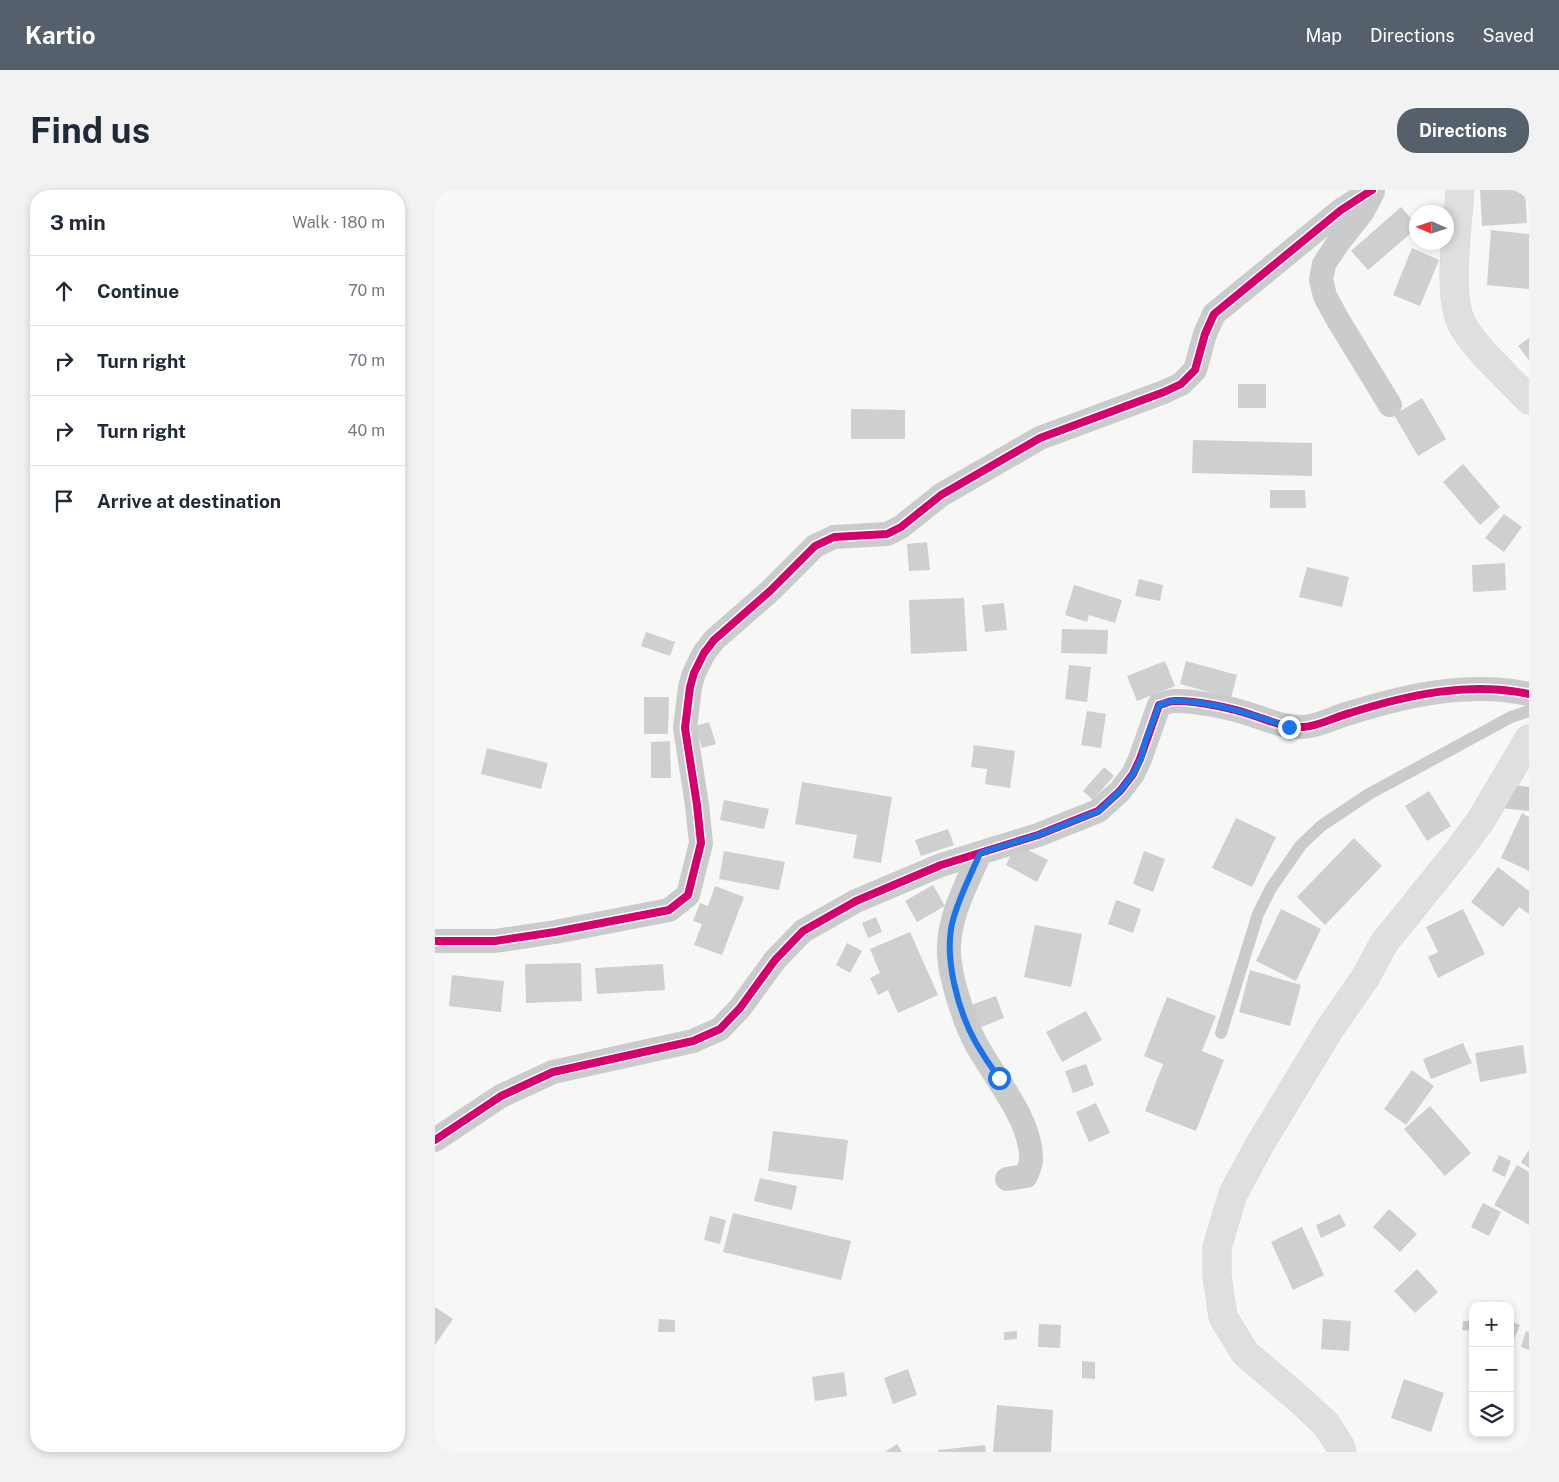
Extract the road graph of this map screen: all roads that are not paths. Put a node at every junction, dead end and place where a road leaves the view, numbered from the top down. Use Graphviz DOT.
graph roads {
  1 [pos="1373,190"];
  2 [pos="1461,190"];
  3 [pos="1529,400"];
  4 [pos="1390,405"];
  5 [pos="1529,694"];
  6 [pos="1529,711"];
  7 [pos="1529,739"];
  8 [pos="1495,795"];
  9 [pos="1529,799"];
  10 [pos="980,853"];
  11 [pos="435,941"];
  12 [pos="1221,1033"];
  13 [pos="435,1140"];
  14 [pos="1007,1179"];
  15 [pos="1342,1452"];
  1 -- 4 [label="street"];
  1 -- 11 [label="street"];
  2 -- 3 [label="street"];
  5 -- 10 [label="street"];
  6 -- 12 [label="lane"];
  7 -- 8 [label="street"];
  8 -- 9 [label="street"];
  8 -- 15 [label="street"];
  10 -- 13 [label="street"];
  10 -- 14 [label="street"];
}
